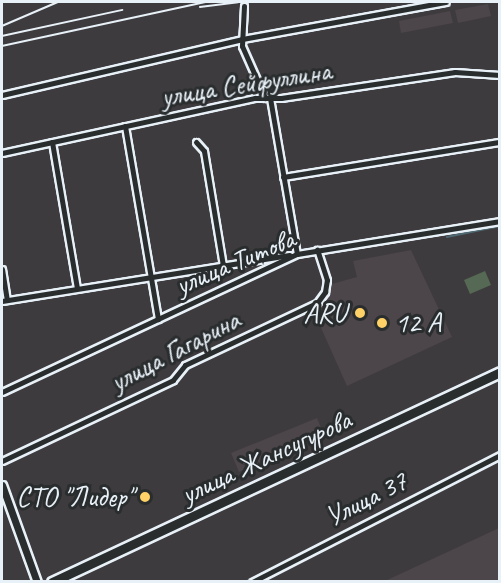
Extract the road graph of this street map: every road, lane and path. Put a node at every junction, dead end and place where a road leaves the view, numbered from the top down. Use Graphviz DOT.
graph roads {
  1 [pos="446,2"];
  2 [pos="244,6"];
  3 [pos="242,39"];
  4 [pos="500,75"];
  5 [pos="2,95"];
  6 [pos="268,98"];
  7 [pos="125,126"];
  8 [pos="52,142"];
  9 [pos="196,142"];
  10 [pos="500,142"];
  11 [pos="2,153"];
  12 [pos="283,177"];
  13 [pos="500,221"];
  14 [pos="317,250"];
  15 [pos="297,254"];
  16 [pos="223,266"];
  17 [pos="2,269"];
  18 [pos="150,277"];
  19 [pos="77,288"];
  20 [pos="4,300"];
  21 [pos="158,319"];
  22 [pos="500,372"];
  23 [pos="2,392"];
  24 [pos="500,455"];
  25 [pos="2,461"];
  26 [pos="2,485"];
  27 [pos="37,582"];
  28 [pos="52,582"];
  29 [pos="252,582"];
  1 -- 3 [label="street, улица Сейфуллина"];
  2 -- 3 [label="street"];
  3 -- 5 [label="street, улица Сейфуллина"];
  3 -- 6 [label="street"];
  4 -- 6 [label="street, улица Сейфуллина"];
  6 -- 7 [label="street, улица Сейфуллина"];
  6 -- 12 [label="street"];
  7 -- 8 [label="street, улица Сейфуллина"];
  7 -- 18 [label="street"];
  8 -- 11 [label="street, улица Сейфуллина"];
  8 -- 19 [label="street"];
  9 -- 16 [label="street"];
  10 -- 12 [label="street"];
  12 -- 15 [label="street"];
  13 -- 14 [label="street, улица Титова"];
  14 -- 15 [label="street, улица Титова"];
  14 -- 25 [label="street, улица Гагарина"];
  15 -- 16 [label="street, улица Гагарина"];
  15 -- 21 [label="street, улица Титова"];
  16 -- 18 [label="street, улица Гагарина"];
  17 -- 20 [label="street"];
  18 -- 19 [label="street, улица Гагарина"];
  18 -- 21 [label="street"];
  19 -- 20 [label="street, улица Гагарина"];
  21 -- 23 [label="street, улица Титова"];
  22 -- 28 [label="main road, улица Жансугурова"];
  24 -- 29 [label="street, Улица 37"];
  26 -- 27 [label="street"];
}
